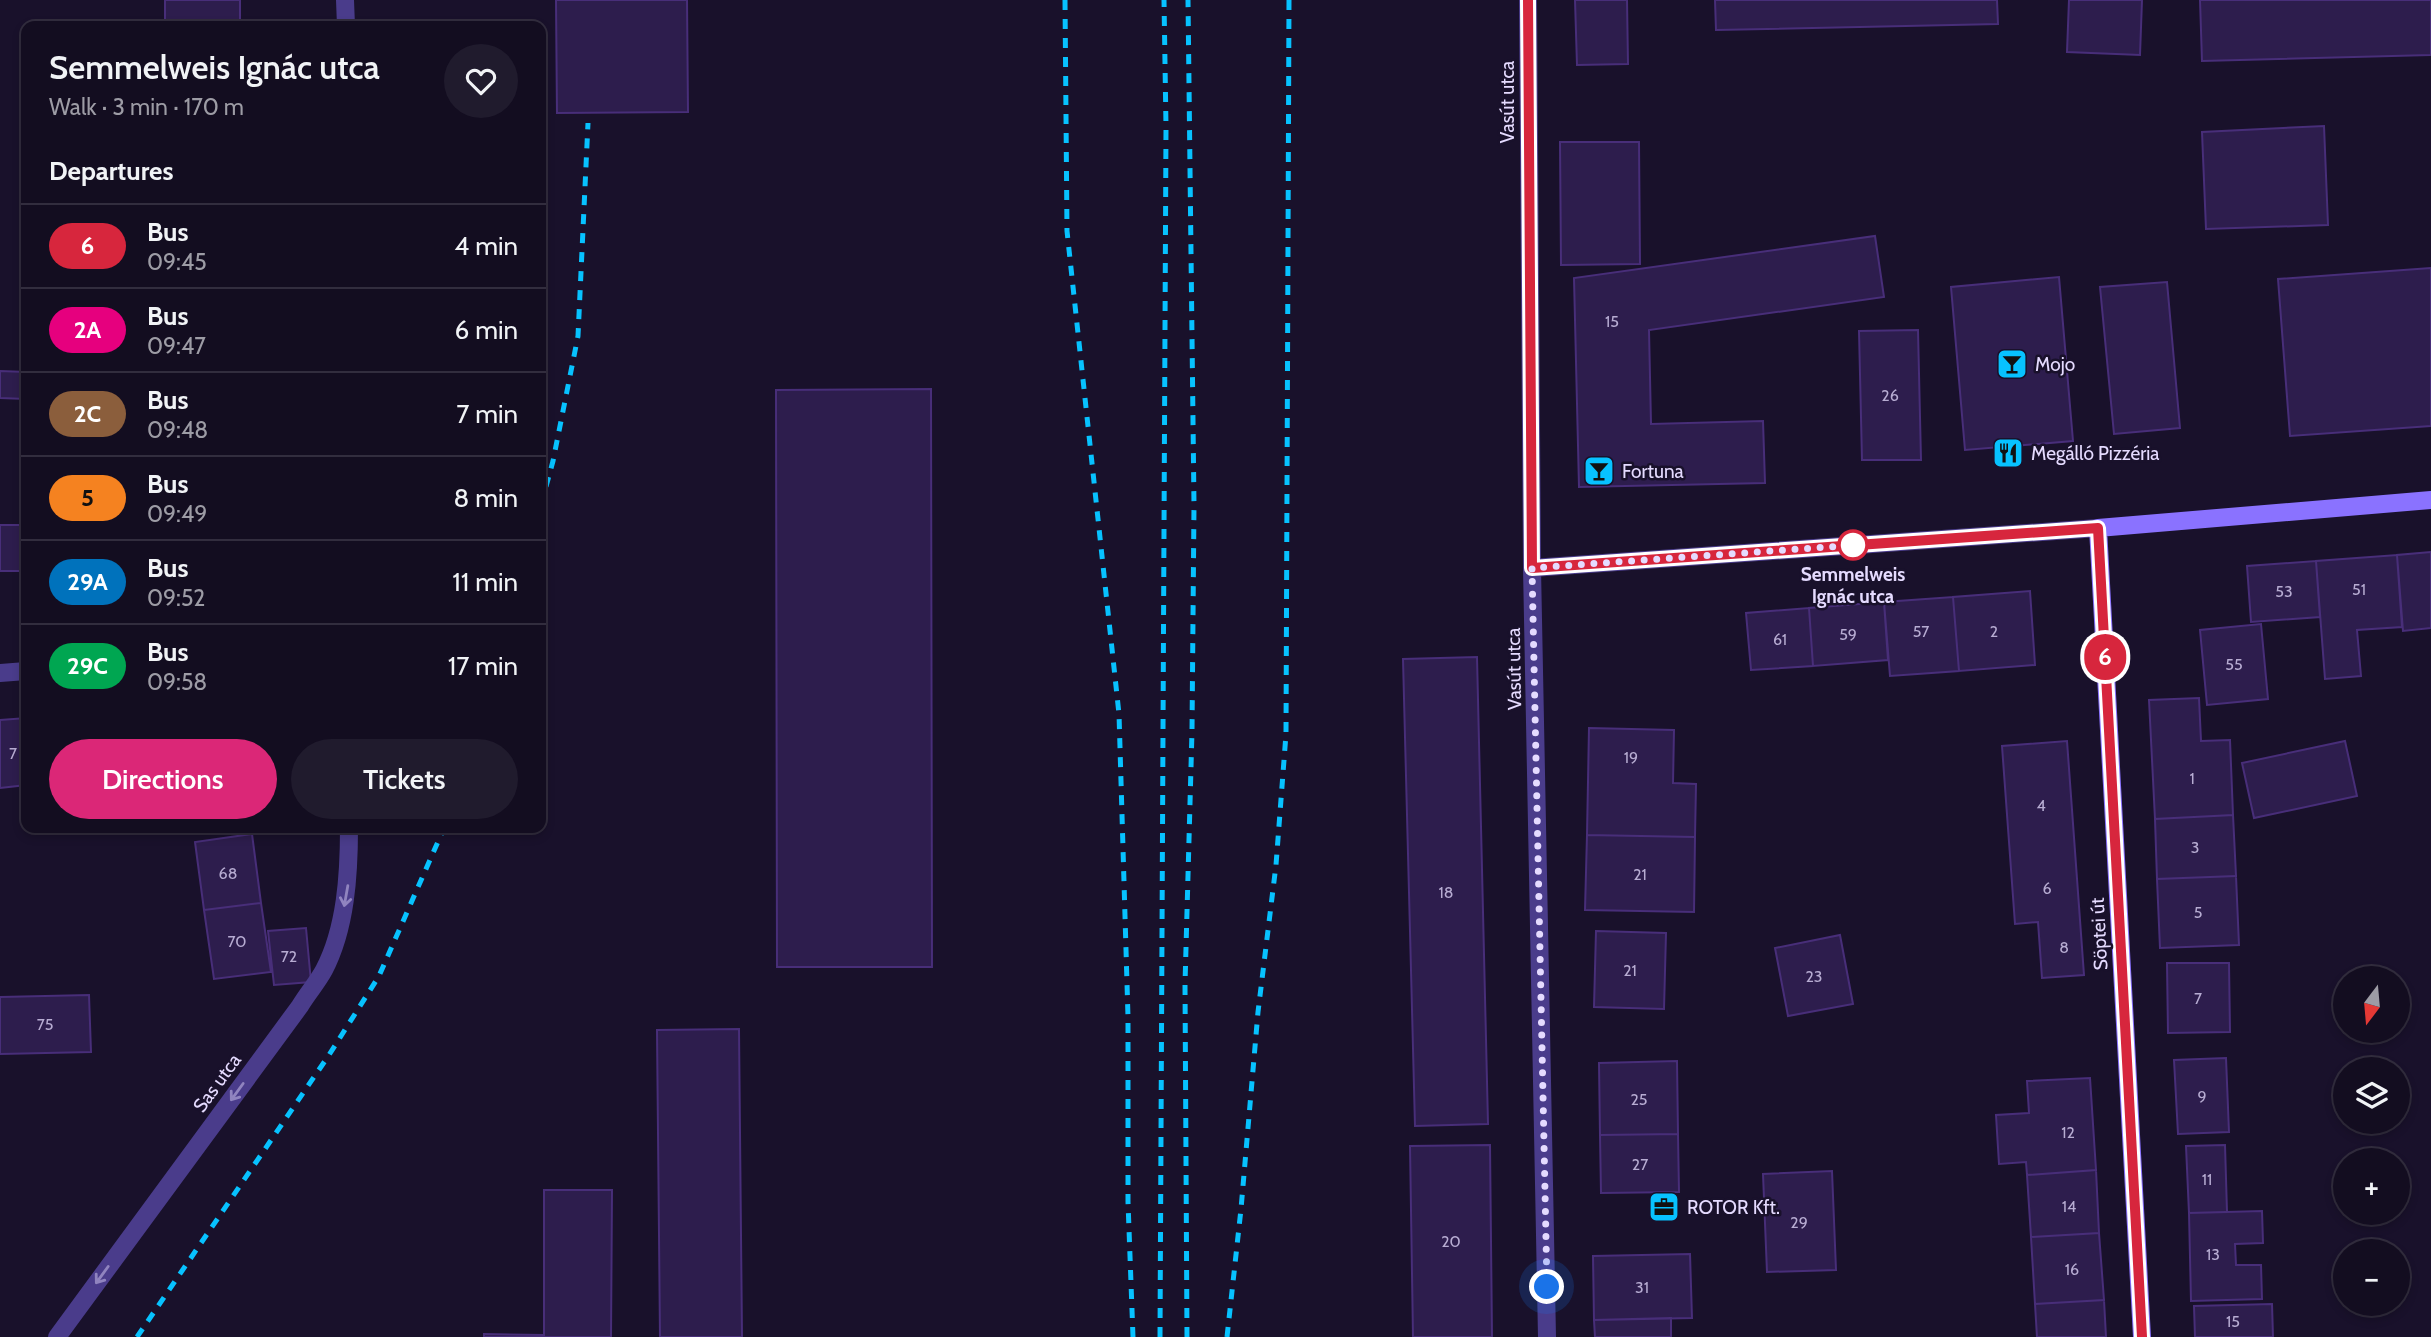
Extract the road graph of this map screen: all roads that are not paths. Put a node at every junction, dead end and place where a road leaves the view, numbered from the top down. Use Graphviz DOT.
graph roads {
  1 [pos="345,0"];
  2 [pos="1528,0"];
  3 [pos="345,21"];
  4 [pos="2431,500"];
  5 [pos="2098,528"];
  6 [pos="1532,568"];
  7 [pos="21,671"];
  8 [pos="0,673"];
  9 [pos="349,833"];
  10 [pos="57,1337"];
  11 [pos="1547,1337"];
  12 [pos="2142,1337"];
  1 -- 3 [label="street"];
  2 -- 6 [label="street, Vasút utca"];
  4 -- 5 [label="street"];
  5 -- 6 [label="street"];
  5 -- 12 [label="street, Söptei út"];
  6 -- 11 [label="street, Vasút utca"];
  7 -- 8 [label="street"];
  9 -- 10 [label="street, Sas utca, one-way"];
}
